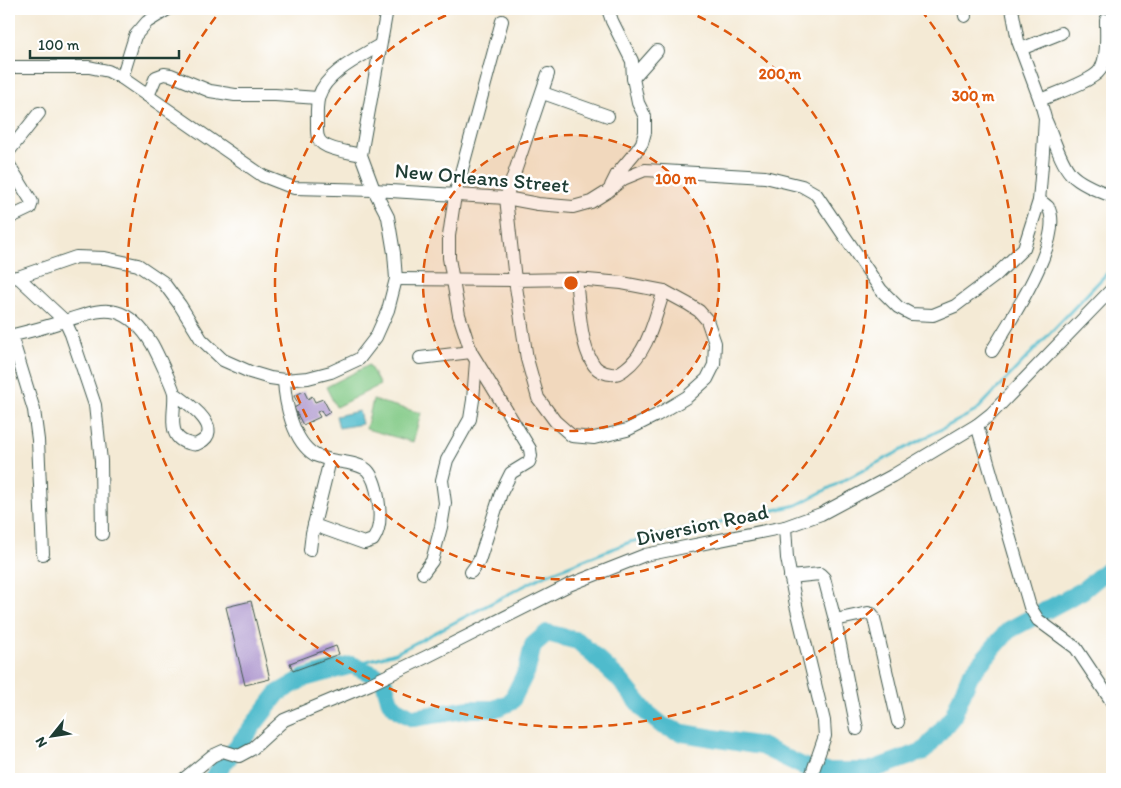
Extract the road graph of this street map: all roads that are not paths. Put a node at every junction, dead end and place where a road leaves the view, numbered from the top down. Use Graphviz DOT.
graph roads {
  1 [pos="168,9"];
  2 [pos="387,9"];
  3 [pos="608,9"];
  4 [pos="1012,9"];
  5 [pos="1106,20"];
  6 [pos="502,21"];
  7 [pos="1061,33"];
  8 [pos="380,45"];
  9 [pos="1021,49"];
  10 [pos="657,51"];
  11 [pos="9,68"];
  12 [pos="548,74"];
  13 [pos="122,78"];
  14 [pos="633,78"];
  15 [pos="543,93"];
  16 [pos="148,96"];
  17 [pos="318,98"];
  18 [pos="1040,100"];
  19 [pos="38,113"];
  20 [pos="608,116"];
  21 [pos="1045,118"];
  22 [pos="9,151"];
  23 [pos="361,155"];
  24 [pos="9,165"];
  25 [pos="374,190"];
  26 [pos="607,192"];
  27 [pos="455,195"];
  28 [pos="1112,196"];
  29 [pos="506,198"];
  30 [pos="1039,200"];
  31 [pos="9,218"];
  32 [pos="13,277"];
  33 [pos="396,279"];
  34 [pos="452,279"];
  35 [pos="576,279"];
  36 [pos="515,280"];
  37 [pos="1112,289"];
  38 [pos="664,291"];
  39 [pos="65,321"];
  40 [pos="10,336"];
  41 [pos="992,351"];
  42 [pos="474,357"];
  43 [pos="420,358"];
  44 [pos="284,380"];
  45 [pos="174,393"];
  46 [pos="977,425"];
  47 [pos="330,460"];
  48 [pos="314,525"];
  49 [pos="785,527"];
  50 [pos="102,534"];
  51 [pos="310,550"];
  52 [pos="44,554"];
  53 [pos="471,572"];
  54 [pos="423,573"];
  55 [pos="790,577"];
  56 [pos="834,620"];
  57 [pos="1112,702"];
  58 [pos="898,722"];
  59 [pos="857,729"];
  60 [pos="811,778"];
  61 [pos="184,779"];
  1 -- 13 [label="street"];
  2 -- 8 [label="street"];
  3 -- 14 [label="street"];
  4 -- 9 [label="street, New Orleans Street"];
  5 -- 18 [label="street"];
  6 -- 27 [label="street"];
  7 -- 9 [label="street"];
  8 -- 17 [label="street"];
  8 -- 23 [label="street"];
  9 -- 18 [label="street, New Orleans Street"];
  10 -- 14 [label="street"];
  11 -- 13 [label="street, New Orleans Street"];
  12 -- 15 [label="street"];
  13 -- 16 [label="street, New Orleans Street"];
  14 -- 26 [label="street"];
  15 -- 20 [label="street"];
  15 -- 29 [label="street"];
  16 -- 17 [label="street"];
  16 -- 25 [label="street, New Orleans Street"];
  17 -- 23 [label="street"];
  18 -- 21 [label="street, New Orleans Street"];
  19 -- 22 [label="street"];
  21 -- 28 [label="street"];
  21 -- 30 [label="street, New Orleans Street"];
  23 -- 25 [label="street, New Orleans Street"];
  24 -- 31 [label="street"];
  25 -- 27 [label="street, New Orleans Street"];
  25 -- 33 [label="street, New Orleans Street"];
  26 -- 29 [label="street, New Orleans Street"];
  26 -- 30 [label="street, New Orleans Street"];
  27 -- 29 [label="street, New Orleans Street"];
  27 -- 34 [label="street"];
  29 -- 36 [label="street"];
  30 -- 41 [label="street"];
  32 -- 39 [label="street"];
  32 -- 44 [label="street, New Orleans Street"];
  33 -- 34 [label="street"];
  33 -- 44 [label="street, New Orleans Street"];
  34 -- 36 [label="street"];
  34 -- 42 [label="street"];
  35 -- 36 [label="street"];
  35 -- 38 [label="street"];
  35 -- 38 [label="street"];
  36 -- 38 [label="street"];
  37 -- 46 [label="street, Diversion Road"];
  39 -- 40 [label="street"];
  39 -- 45 [label="street"];
  39 -- 50 [label="street"];
  40 -- 52 [label="street"];
  42 -- 43 [label="street"];
  42 -- 53 [label="street"];
  42 -- 54 [label="street"];
  44 -- 47 [label="street"];
  46 -- 49 [label="street, Diversion Road"];
  46 -- 57 [label="street"];
  47 -- 48 [label="street"];
  47 -- 48 [label="street"];
  48 -- 51 [label="street"];
  49 -- 55 [label="street"];
  49 -- 61 [label="street, Diversion Road"];
  55 -- 56 [label="street"];
  55 -- 60 [label="street"];
  56 -- 58 [label="street"];
  56 -- 59 [label="street"];
}
